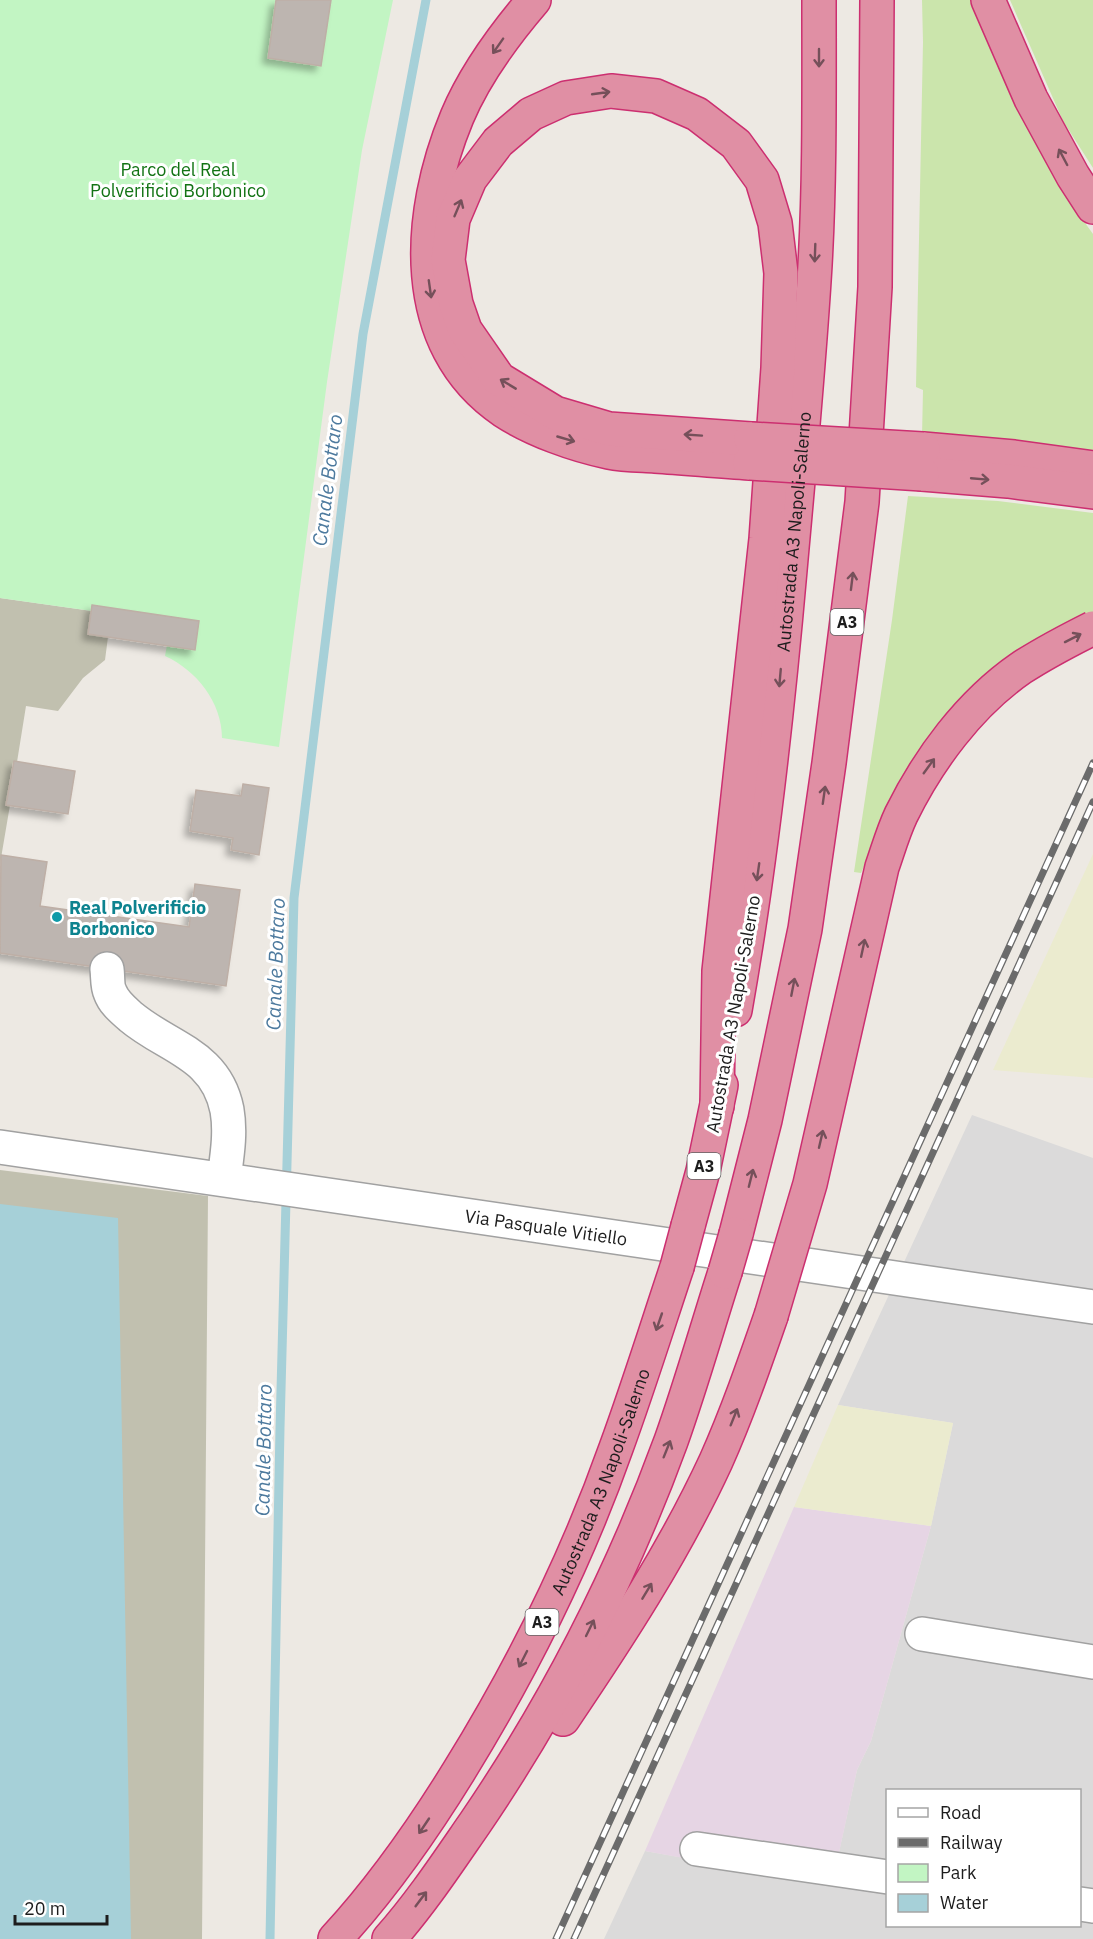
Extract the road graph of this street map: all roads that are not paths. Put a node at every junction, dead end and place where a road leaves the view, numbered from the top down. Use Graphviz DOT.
graph roads {
  1 [pos="534,0"];
  2 [pos="819,0"];
  3 [pos="877,0"];
  4 [pos="988,0"];
  5 [pos="1093,207"];
  6 [pos="750,451"];
  7 [pos="922,462"];
  8 [pos="1093,468"];
  9 [pos="1093,492"];
  10 [pos="1093,628"];
  11 [pos="107,969"];
  12 [pos="717,1106"];
  13 [pos="0,1147"];
  14 [pos="224,1179"];
  15 [pos="1093,1307"];
  16 [pos="922,1634"];
  17 [pos="1093,1662"];
  18 [pos="697,1850"];
  19 [pos="451,1858"];
  20 [pos="886,1877"];
  21 [pos="335,1939"];
  22 [pos="389,1939"];
  1 -- 6 [label="highway, one-way"];
  2 -- 12 [label="highway, Autostrada A3 Napoli-Salerno / A3, one-way"];
  19 -- 3 [label="highway, A3, one-way, bridge"];
  5 -- 4 [label="highway, one-way"];
  6 -- 7 [label="highway, bridge"];
  6 -- 12 [label="highway, one-way"];
  7 -- 8 [label="highway"];
  7 -- 9 [label="highway, one-way"];
  19 -- 10 [label="highway, one-way, bridge"];
  11 -- 14 [label="street"];
  12 -- 21 [label="highway, Autostrada A3 Napoli-Salerno / A3, one-way, bridge"];
  13 -- 14 [label="street, Via Pasquale Vitiello"];
  14 -- 15 [label="street, Via Pasquale Vitiello"];
  16 -- 17 [label="street"];
  18 -- 20 [label="street"];
  22 -- 19 [label="highway, A3, one-way"];
}
